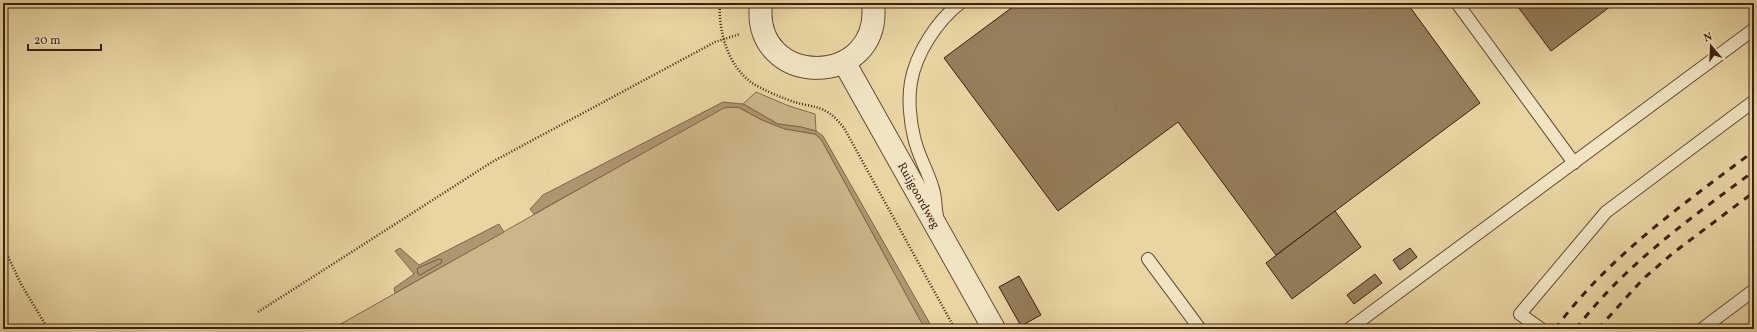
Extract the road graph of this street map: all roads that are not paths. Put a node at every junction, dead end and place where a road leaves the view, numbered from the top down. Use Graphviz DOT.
graph roads {
  1 [pos="761,3"];
  2 [pos="873,3"];
  3 [pos="960,3"];
  4 [pos="1457,3"];
  5 [pos="1754,29"];
  6 [pos="844,62"];
  7 [pos="1754,101"];
  8 [pos="1574,163"];
  9 [pos="938,230"];
  10 [pos="1148,259"];
  11 [pos="1754,290"];
  12 [pos="994,329"];
  13 [pos="1200,329"];
  14 [pos="1349,329"];
  15 [pos="1541,329"];
  16 [pos="1702,329"];
  1 -- 6 [label="street"];
  2 -- 6 [label="street"];
  3 -- 9 [label="lane"];
  4 -- 8 [label="lane"];
  5 -- 8 [label="lane"];
  6 -- 9 [label="street, Ruijgoordweg"];
  7 -- 15 [label="lane"];
  8 -- 14 [label="lane"];
  9 -- 12 [label="street, Ruijgoordweg"];
  10 -- 13 [label="lane"];
  11 -- 16 [label="lane"];
}
